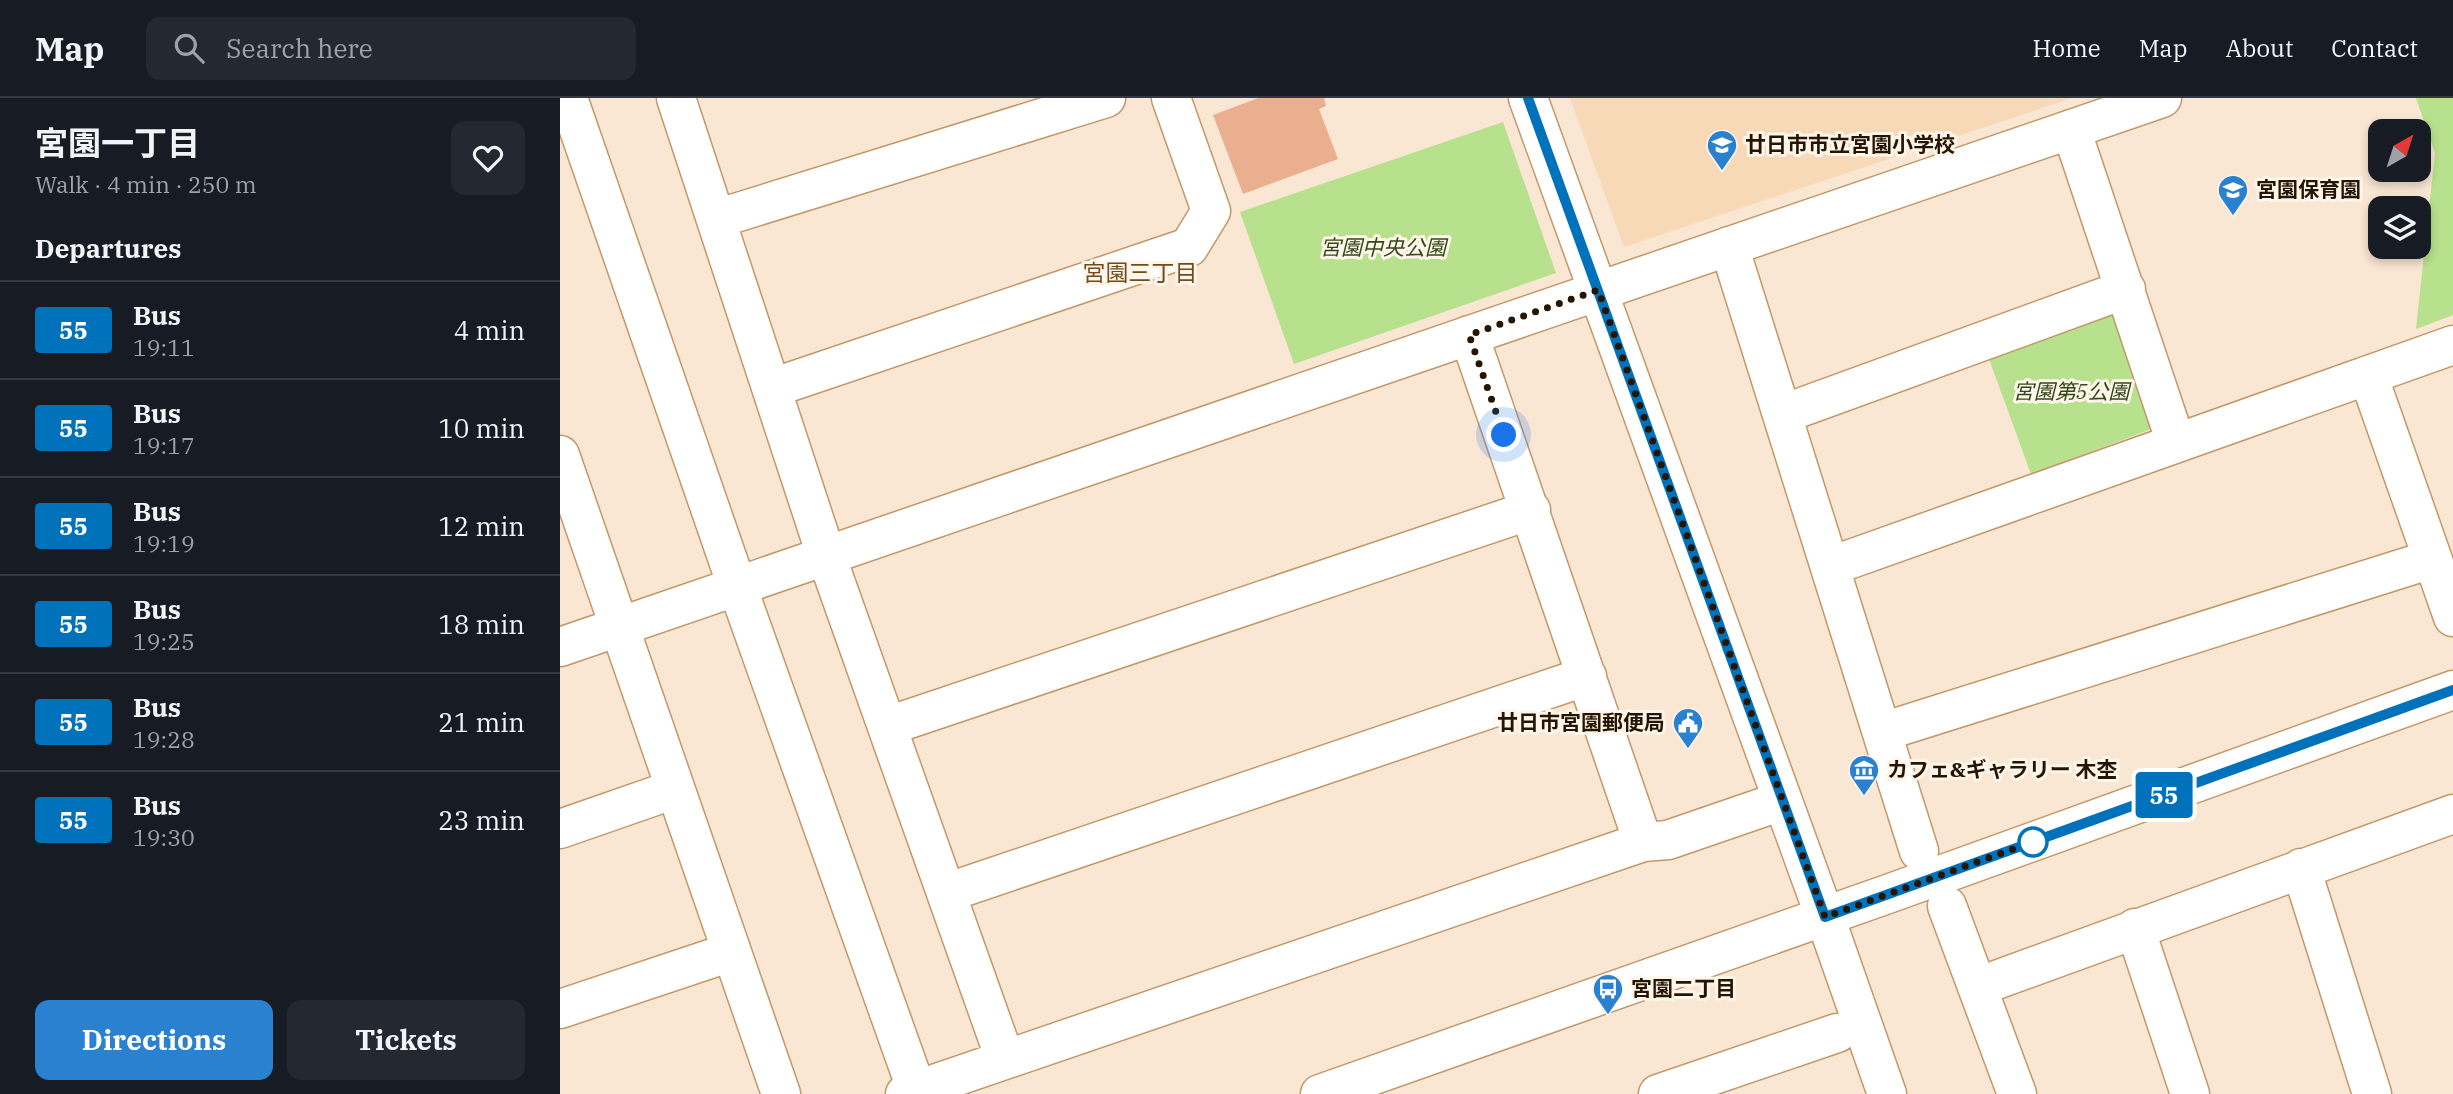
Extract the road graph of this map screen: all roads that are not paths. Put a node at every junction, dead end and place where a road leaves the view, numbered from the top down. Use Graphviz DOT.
graph roads {
  1 [pos="568,98"];
  2 [pos="676,98"];
  3 [pos="1106,98"];
  4 [pos="1171,98"];
  5 [pos="1528,98"];
  6 [pos="2162,98"];
  7 [pos="2071,129"];
  8 [pos="716,219"];
  9 [pos="1730,246"];
  10 [pos="2126,289"];
  11 [pos="1598,290"];
  12 [pos="1469,335"];
  13 [pos="2453,345"];
  14 [pos="2368,375"];
  15 [pos="772,388"];
  16 [pos="1783,414"];
  17 [pos="2176,443"];
  18 [pos="560,455"];
  19 [pos="1531,510"];
  20 [pos="826,555"];
  21 [pos="2432,559"];
  22 [pos="1830,566"];
  23 [pos="737,586"];
  24 [pos="2453,617"];
  25 [pos="618,627"];
  26 [pos="560,647"];
  27 [pos="1587,676"];
  28 [pos="2453,690"];
  29 [pos="888,726"];
  30 [pos="1882,732"];
  31 [pos="675,789"];
  32 [pos="1764,807"];
  33 [pos="2453,814"];
  34 [pos="560,829"];
  35 [pos="1643,842"];
  36 [pos="1919,851"];
  37 [pos="2301,869"];
  38 [pos="946,893"];
  39 [pos="1947,906"];
  40 [pos="1825,917"];
  41 [pos="2136,928"];
  42 [pos="732,951"];
  43 [pos="1977,986"];
  44 [pos="560,1009"];
  45 [pos="1837,1033"];
  46 [pos="1005,1059"];
  47 [pos="1734,1082"];
  48 [pos="913,1093"];
  49 [pos="781,1094"];
  50 [pos="1320,1094"];
  51 [pos="1658,1094"];
  52 [pos="1887,1094"];
  53 [pos="2017,1094"];
  54 [pos="2190,1094"];
  55 [pos="2372,1094"];
  1 -- 23 [label="street"];
  2 -- 8 [label="street"];
  3 -- 8 [label="street"];
  4 -- 15 [label="street"];
  5 -- 11 [label="street"];
  6 -- 7 [label="street"];
  7 -- 9 [label="street"];
  7 -- 10 [label="street"];
  8 -- 15 [label="street"];
  9 -- 11 [label="street"];
  9 -- 16 [label="street"];
  10 -- 16 [label="street"];
  10 -- 17 [label="street"];
  11 -- 12 [label="street"];
  11 -- 40 [label="street"];
  12 -- 19 [label="street"];
  12 -- 20 [label="street"];
  13 -- 14 [label="street"];
  14 -- 17 [label="street"];
  14 -- 21 [label="street"];
  15 -- 20 [label="street"];
  16 -- 22 [label="street"];
  17 -- 22 [label="street"];
  18 -- 25 [label="street"];
  19 -- 27 [label="street"];
  19 -- 29 [label="street"];
  20 -- 23 [label="street"];
  20 -- 29 [label="street"];
  21 -- 24 [label="street"];
  21 -- 30 [label="street"];
  22 -- 30 [label="street"];
  23 -- 25 [label="street"];
  23 -- 48 [label="street"];
  25 -- 26 [label="street"];
  25 -- 31 [label="street"];
  27 -- 35 [label="street"];
  27 -- 38 [label="street"];
  28 -- 40 [label="street"];
  29 -- 38 [label="street"];
  30 -- 36 [label="street"];
  31 -- 34 [label="street"];
  31 -- 42 [label="street"];
  32 -- 35 [label="street"];
  33 -- 37 [label="street"];
  35 -- 46 [label="street"];
  37 -- 41 [label="street"];
  37 -- 55 [label="street"];
  38 -- 46 [label="street"];
  39 -- 43 [label="street"];
  40 -- 50 [label="street"];
  40 -- 52 [label="street"];
  41 -- 43 [label="street"];
  41 -- 54 [label="street"];
  42 -- 44 [label="street"];
  42 -- 49 [label="street"];
  43 -- 53 [label="street"];
  45 -- 47 [label="street"];
  46 -- 48 [label="street"];
  47 -- 51 [label="street"];
}
